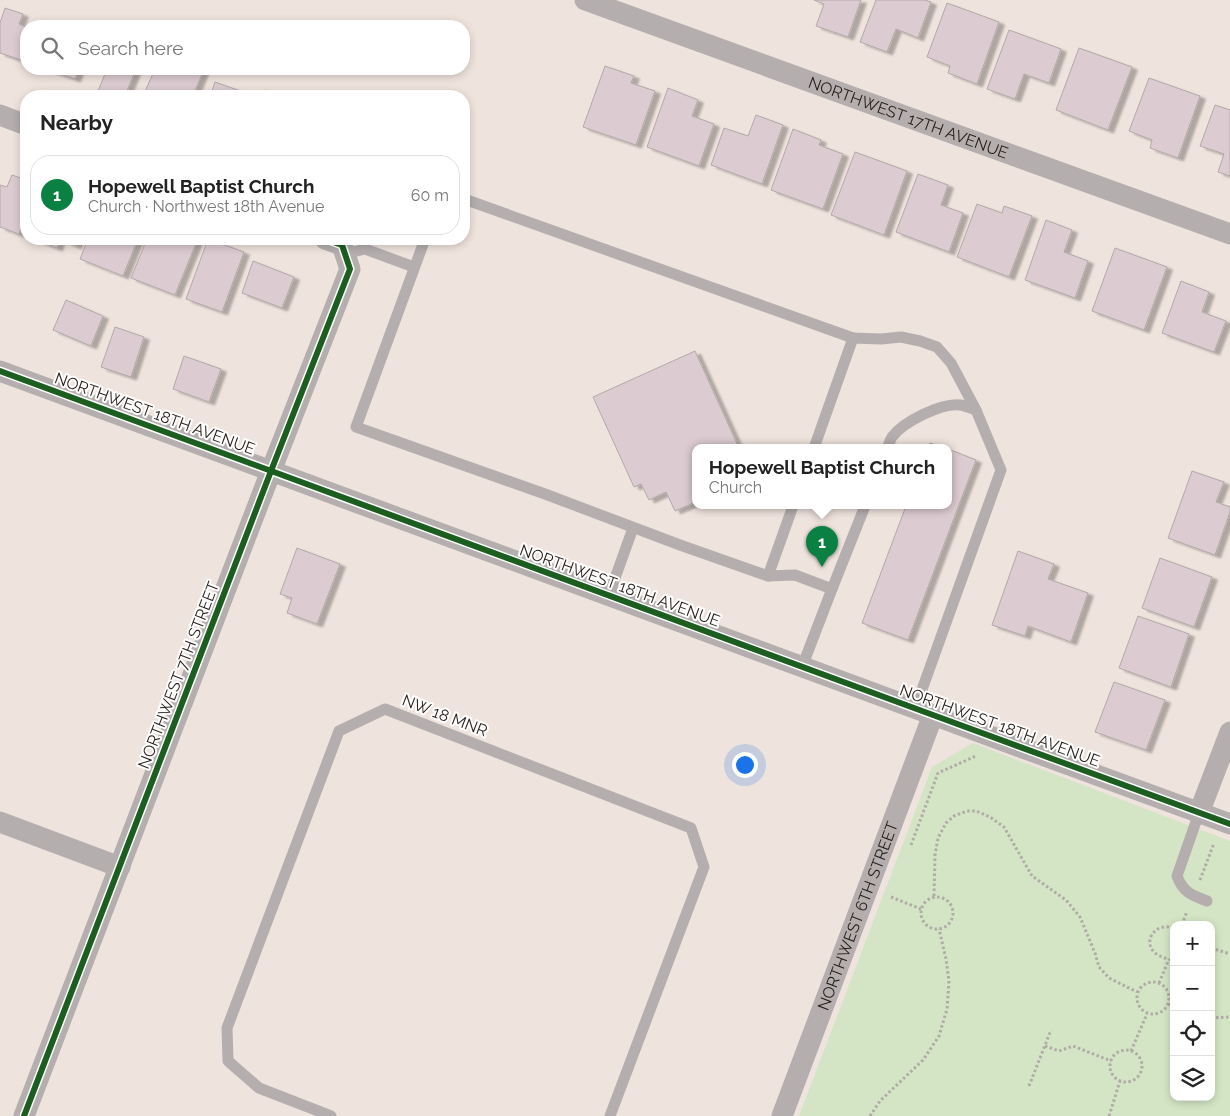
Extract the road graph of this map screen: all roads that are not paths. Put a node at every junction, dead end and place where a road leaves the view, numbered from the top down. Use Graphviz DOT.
graph roads {
  1 [pos="586,0"];
  2 [pos="0,116"];
  3 [pos="20,124"];
  4 [pos="470,201"];
  5 [pos="1230,234"];
  6 [pos="423,245"];
  7 [pos="337,246"];
  8 [pos="414,267"];
  9 [pos="853,338"];
  10 [pos="0,370"];
  11 [pos="976,410"];
  12 [pos="815,444"];
  13 [pos="889,444"];
  14 [pos="271,470"];
  15 [pos="792,509"];
  16 [pos="864,509"];
  17 [pos="633,528"];
  18 [pos="768,576"];
  19 [pos="832,589"];
  20 [pos="609,595"];
  21 [pos="802,667"];
  22 [pos="924,712"];
  23 [pos="1230,732"];
  24 [pos="1199,812"];
  25 [pos="0,822"];
  26 [pos="1230,824"];
  27 [pos="120,867"];
  28 [pos="1207,901"];
  29 [pos="24,1116"];
  30 [pos="331,1116"];
  31 [pos="610,1116"];
  32 [pos="782,1116"];
  1 -- 5 [label="street, NORTHWEST 17TH AVENUE"];
  2 -- 3 [label="street"];
  4 -- 9 [label="lane"];
  6 -- 8 [label="lane"];
  7 -- 8 [label="lane"];
  7 -- 14 [label="street, NORTHWEST 7TH STREET"];
  8 -- 17 [label="lane"];
  9 -- 11 [label="lane"];
  9 -- 12 [label="lane"];
  10 -- 14 [label="street, NORTHWEST 18TH AVENUE"];
  11 -- 13 [label="lane"];
  11 -- 22 [label="lane"];
  14 -- 20 [label="street, NORTHWEST 18TH AVENUE"];
  14 -- 27 [label="street, NORTHWEST 7TH STREET"];
  15 -- 18 [label="lane"];
  16 -- 19 [label="lane"];
  17 -- 18 [label="lane"];
  17 -- 20 [label="lane"];
  18 -- 19 [label="lane"];
  19 -- 21 [label="lane"];
  20 -- 21 [label="street, NORTHWEST 18TH AVENUE"];
  21 -- 22 [label="street, NORTHWEST 18TH AVENUE"];
  22 -- 24 [label="street, NORTHWEST 18TH AVENUE"];
  22 -- 32 [label="street, NORTHWEST 6TH STREET"];
  23 -- 24 [label="street"];
  24 -- 26 [label="street, NORTHWEST 18TH AVENUE"];
  24 -- 28 [label="lane"];
  25 -- 27 [label="street"];
  27 -- 29 [label="street, NORTHWEST 7TH STREET"];
  30 -- 31 [label="lane, NW 18 MNR"];
}
